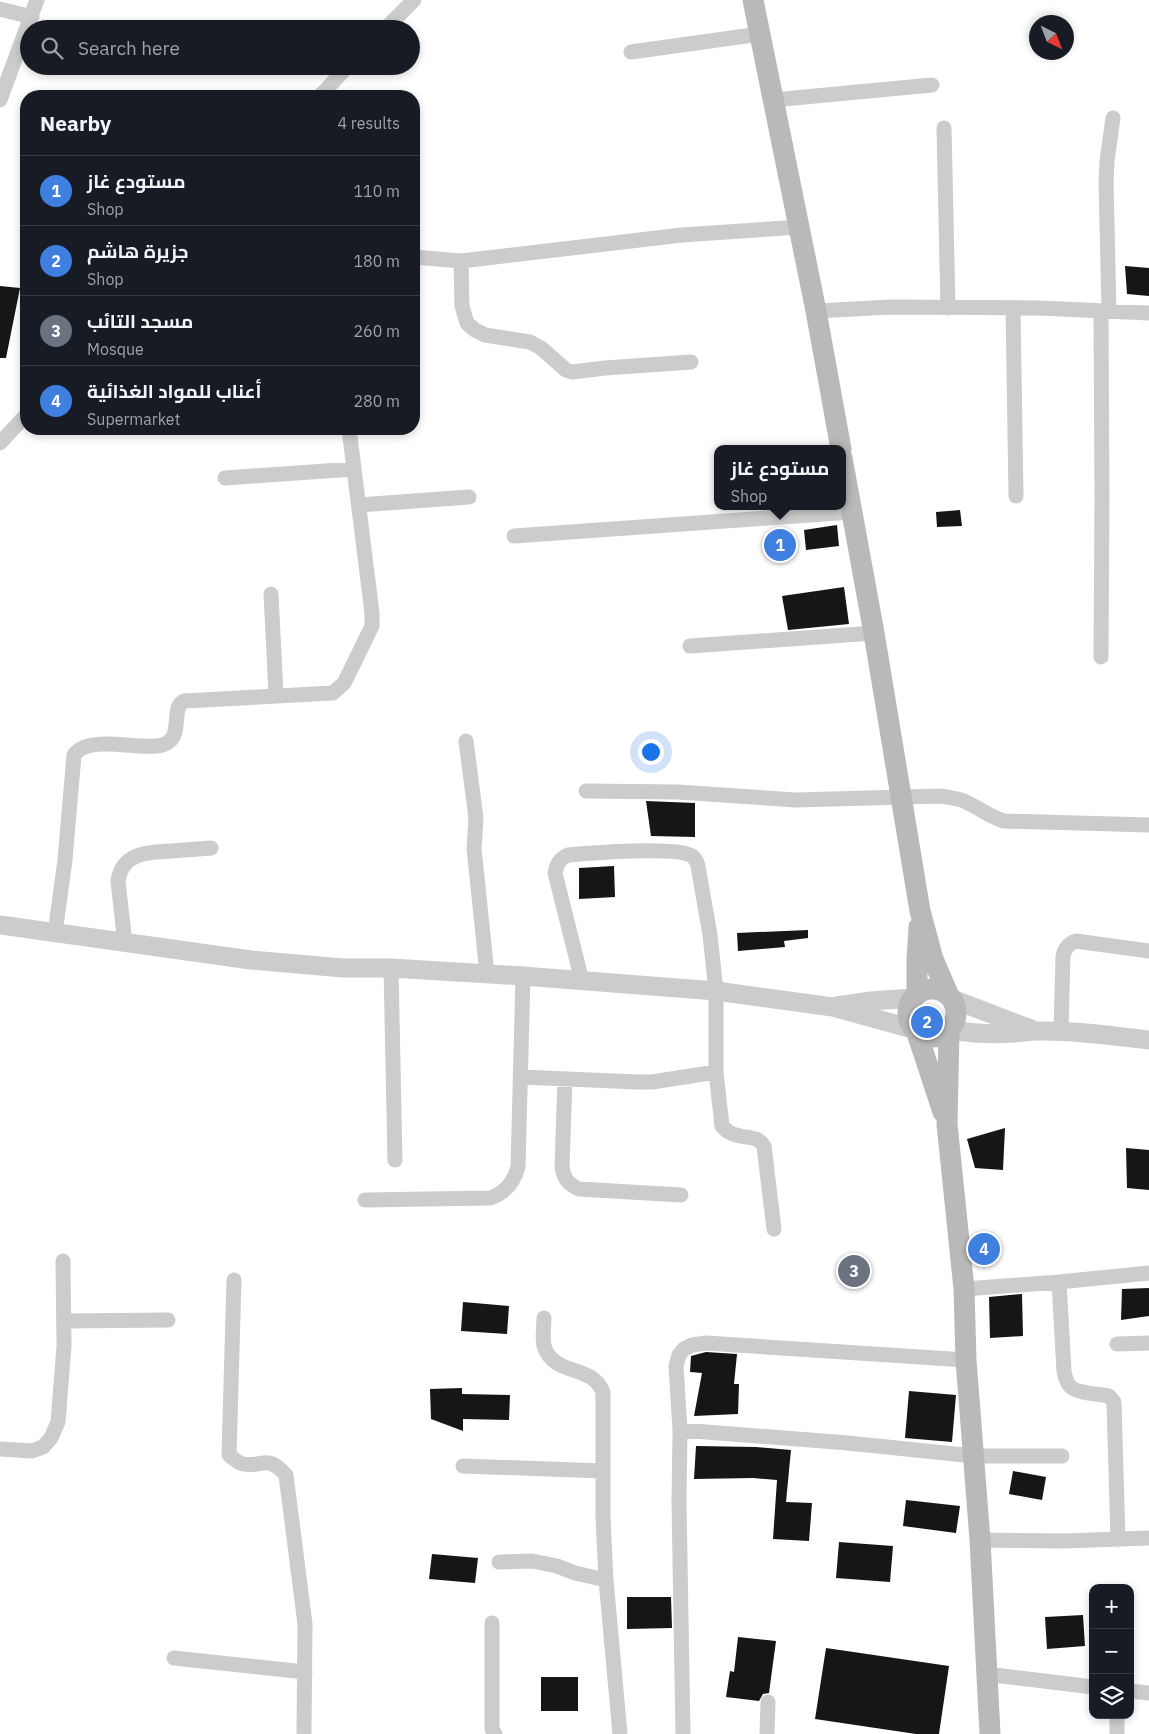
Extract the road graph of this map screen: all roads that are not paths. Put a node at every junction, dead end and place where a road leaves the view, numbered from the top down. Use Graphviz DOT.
graph roads {
  1 [pos="37,0"];
  2 [pos="414,0"];
  3 [pos="753,0"];
  4 [pos="0,9"];
  5 [pos="32,17"];
  6 [pos="31,20"];
  7 [pos="394,20"];
  8 [pos="760,34"];
  9 [pos="20,48"];
  10 [pos="631,52"];
  11 [pos="340,75"];
  12 [pos="932,85"];
  13 [pos="326,90"];
  14 [pos="0,100"];
  15 [pos="773,100"];
  16 [pos="1113,118"];
  17 [pos="944,128"];
  18 [pos="799,227"];
  19 [pos="420,258"];
  20 [pos="461,261"];
  21 [pos="948,308"];
  22 [pos="1013,308"];
  23 [pos="816,311"];
  24 [pos="1105,311"];
  25 [pos="1149,313"];
  26 [pos="691,362"];
  27 [pos="20,421"];
  28 [pos="350,435"];
  29 [pos="0,443"];
  30 [pos="840,445"];
  31 [pos="354,469"];
  32 [pos="225,478"];
  33 [pos="846,480"];
  34 [pos="1016,496"];
  35 [pos="468,497"];
  36 [pos="359,505"];
  37 [pos="852,512"];
  38 [pos="514,536"];
  39 [pos="271,594"];
  40 [pos="874,633"];
  41 [pos="690,646"];
  42 [pos="1101,657"];
  43 [pos="276,695"];
  44 [pos="466,741"];
  45 [pos="586,791"];
  46 [pos="901,798"];
  47 [pos="1149,825"];
  48 [pos="210,848"];
  49 [pos="920,911"];
  50 [pos="0,925"];
  51 [pos="55,933"];
  52 [pos="125,944"];
  53 [pos="1149,951"];
  54 [pos="391,968"];
  55 [pos="488,974"];
  56 [pos="523,976"];
  57 [pos="582,981"];
  58 [pos="716,991"];
  59 [pos="915,996"];
  60 [pos="950,996"];
  61 [pos="833,1007"];
  62 [pos="950,1030"];
  63 [pos="915,1031"];
  64 [pos="1037,1031"];
  65 [pos="1061,1032"];
  66 [pos="1149,1040"];
  67 [pos="716,1072"];
  68 [pos="521,1077"];
  69 [pos="565,1079"];
  70 [pos="947,1124"];
  71 [pos="395,1160"];
  72 [pos="681,1195"];
  73 [pos="365,1200"];
  74 [pos="774,1229"];
  75 [pos="63,1260"];
  76 [pos="1149,1273"];
  77 [pos="234,1280"];
  78 [pos="1059,1282"];
  79 [pos="964,1289"];
  80 [pos="544,1318"];
  81 [pos="168,1320"];
  82 [pos="64,1322"];
  83 [pos="1149,1343"];
  84 [pos="1117,1344"];
  85 [pos="966,1360"];
  86 [pos="680,1430"];
  87 [pos="0,1449"];
  88 [pos="974,1456"];
  89 [pos="1062,1456"];
  90 [pos="463,1466"];
  91 [pos="603,1471"];
  92 [pos="1149,1538"];
  93 [pos="980,1540"];
  94 [pos="1118,1540"];
  95 [pos="499,1562"];
  96 [pos="606,1580"];
  97 [pos="492,1622"];
  98 [pos="174,1658"];
  99 [pos="305,1672"];
  100 [pos="986,1674"];
  101 [pos="1089,1687"];
  102 [pos="1134,1691"];
  103 [pos="1149,1693"];
  104 [pos="768,1702"];
  105 [pos="1117,1719"];
  106 [pos="304,1734"];
  107 [pos="495,1734"];
  108 [pos="620,1734"];
  109 [pos="683,1734"];
  110 [pos="768,1734"];
  111 [pos="990,1734"];
  112 [pos="1116,1734"];
  1 -- 5 [label="street"];
  2 -- 7 [label="street"];
  3 -- 8 [label="main road"];
  4 -- 5 [label="street"];
  5 -- 6 [label="street"];
  8 -- 10 [label="street"];
  8 -- 15 [label="main road"];
  9 -- 14 [label="street"];
  11 -- 13 [label="street"];
  12 -- 15 [label="street"];
  15 -- 18 [label="main road"];
  16 -- 24 [label="street"];
  17 -- 21 [label="street"];
  18 -- 20 [label="street"];
  18 -- 23 [label="main road"];
  19 -- 20 [label="street"];
  20 -- 26 [label="street"];
  21 -- 22 [label="street"];
  21 -- 23 [label="street"];
  22 -- 24 [label="street"];
  22 -- 34 [label="street"];
  23 -- 30 [label="main road"];
  24 -- 25 [label="street"];
  24 -- 42 [label="street"];
  27 -- 29 [label="street"];
  28 -- 31 [label="street"];
  31 -- 32 [label="street"];
  31 -- 36 [label="street"];
  33 -- 37 [label="main road"];
  35 -- 36 [label="street"];
  36 -- 43 [label="street"];
  37 -- 38 [label="street"];
  37 -- 40 [label="main road"];
  39 -- 43 [label="street"];
  40 -- 41 [label="street"];
  40 -- 46 [label="main road"];
  43 -- 51 [label="street"];
  44 -- 55 [label="street"];
  45 -- 46 [label="street"];
  46 -- 47 [label="street"];
  46 -- 49 [label="main road"];
  48 -- 52 [label="street"];
  49 -- 59 [label="main road"];
  49 -- 60 [label="main road"];
  50 -- 51 [label="street"];
  51 -- 52 [label="street"];
  52 -- 54 [label="street"];
  53 -- 65 [label="street"];
  54 -- 55 [label="street"];
  54 -- 71 [label="street"];
  55 -- 56 [label="street"];
  56 -- 57 [label="street"];
  56 -- 68 [label="street"];
  57 -- 58 [label="street"];
  57 -- 58 [label="street"];
  58 -- 61 [label="street"];
  58 -- 67 [label="street"];
  59 -- 60 [label="main road"];
  59 -- 61 [label="street"];
  59 -- 63 [label="main road"];
  60 -- 62 [label="main road"];
  60 -- 64 [label="street"];
  61 -- 63 [label="street"];
  62 -- 63 [label="main road"];
  62 -- 64 [label="street"];
  62 -- 70 [label="main road"];
  63 -- 70 [label="main road"];
  64 -- 65 [label="street"];
  65 -- 66 [label="street"];
  67 -- 69 [label="street"];
  67 -- 74 [label="street"];
  68 -- 69 [label="street"];
  68 -- 73 [label="street"];
  69 -- 72 [label="street"];
  70 -- 79 [label="main road"];
  75 -- 82 [label="street"];
  76 -- 78 [label="street"];
  77 -- 99 [label="street"];
  78 -- 79 [label="street"];
  78 -- 94 [label="street"];
  79 -- 85 [label="main road"];
  80 -- 91 [label="street"];
  81 -- 82 [label="street"];
  82 -- 87 [label="street"];
  83 -- 84 [label="street"];
  85 -- 86 [label="street"];
  85 -- 88 [label="main road"];
  86 -- 88 [label="street"];
  86 -- 109 [label="street"];
  88 -- 89 [label="street"];
  88 -- 93 [label="main road"];
  90 -- 91 [label="street"];
  91 -- 96 [label="street"];
  92 -- 94 [label="street"];
  93 -- 94 [label="street"];
  93 -- 100 [label="main road"];
  95 -- 96 [label="street"];
  96 -- 108 [label="street"];
  97 -- 107 [label="street"];
  98 -- 99 [label="street"];
  99 -- 106 [label="street"];
  100 -- 101 [label="street"];
  100 -- 111 [label="main road"];
  102 -- 103 [label="street"];
  104 -- 110 [label="street"];
  105 -- 112 [label="street"];
}
